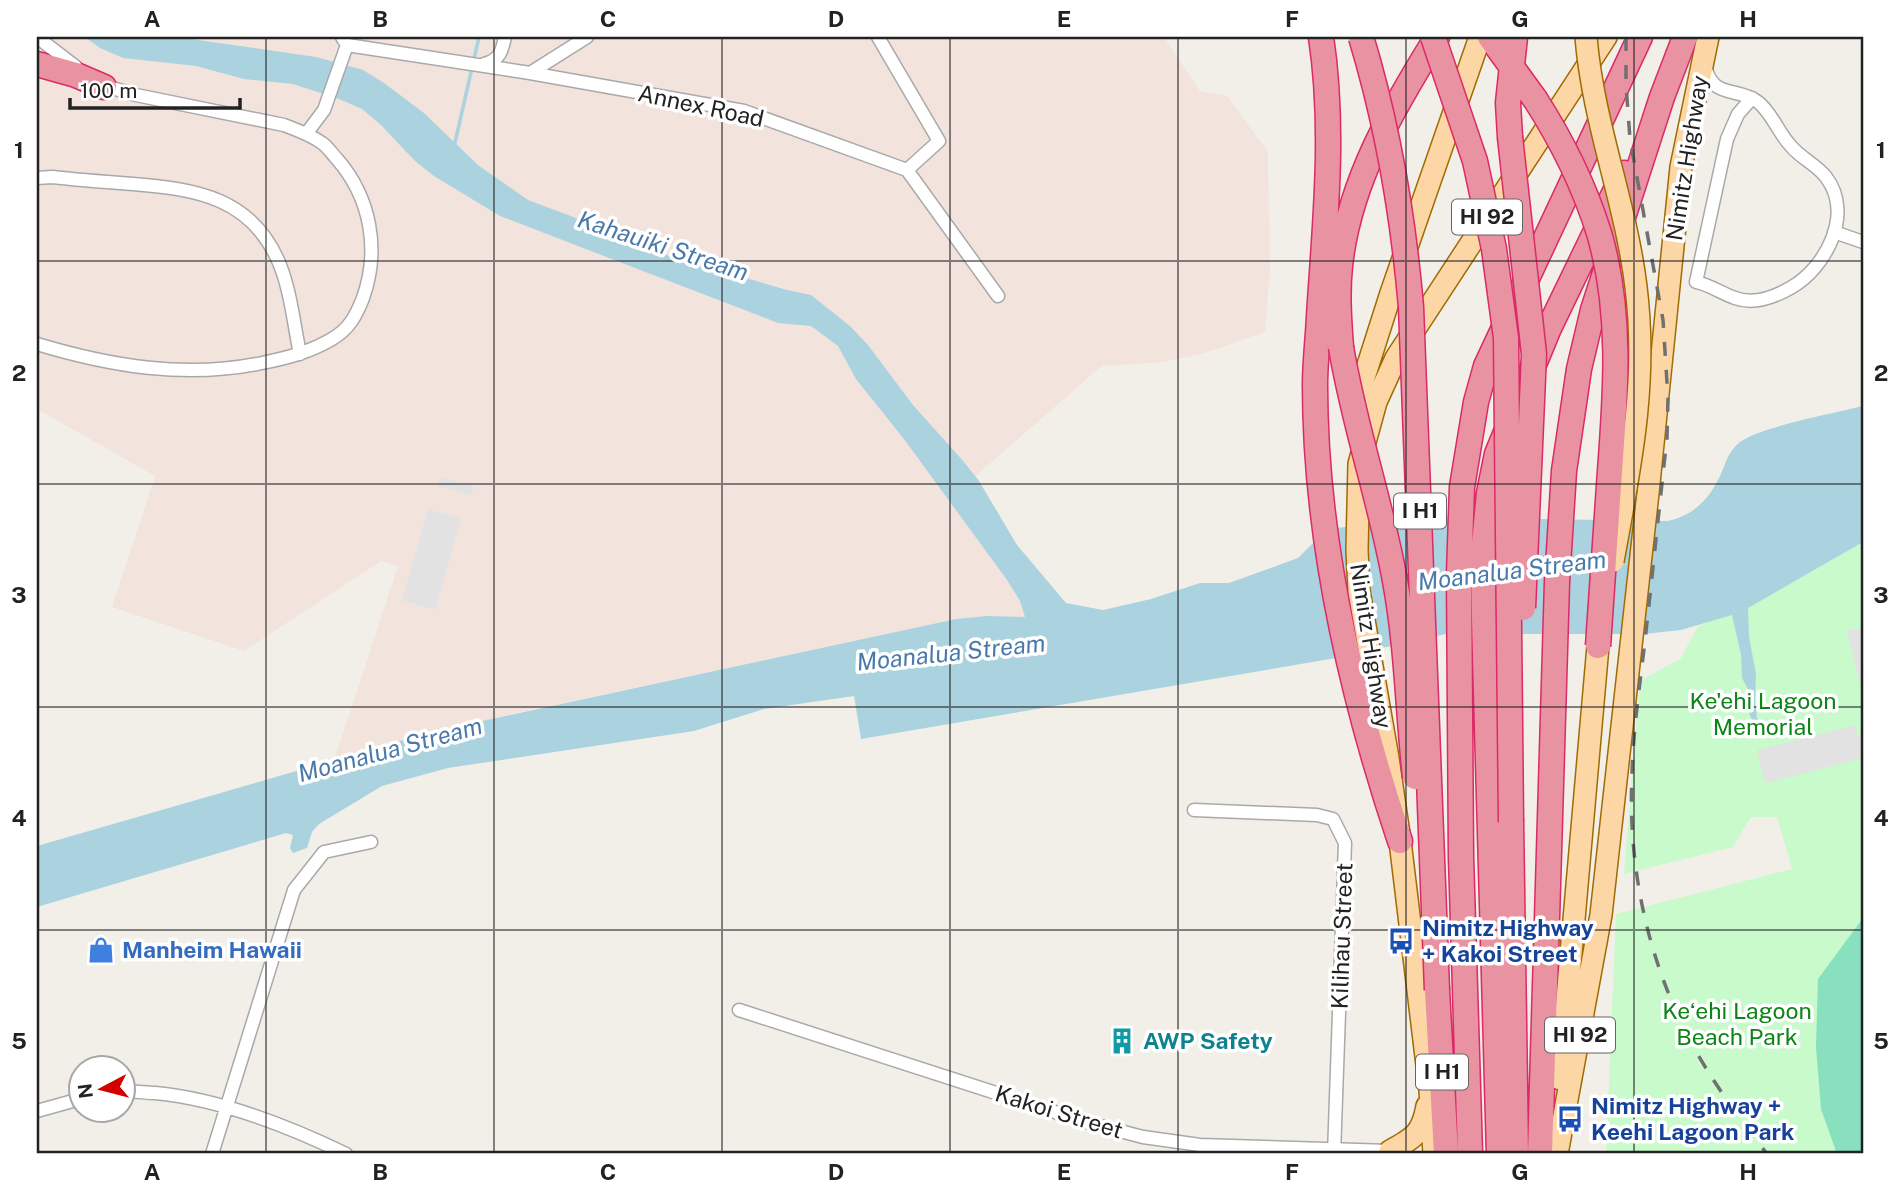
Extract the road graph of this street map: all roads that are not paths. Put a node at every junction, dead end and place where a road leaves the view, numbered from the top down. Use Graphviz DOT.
graph roads {
  1 [pos="37,37"];
  2 [pos="505,37"];
  3 [pos="587,37"];
  4 [pos="878,37"];
  5 [pos="1321,37"];
  6 [pos="1361,37"];
  7 [pos="1435,37"];
  8 [pos="1480,37"];
  9 [pos="1490,37"];
  10 [pos="1515,37"];
  11 [pos="1586,37"];
  12 [pos="1606,37"];
  13 [pos="1640,37"];
  14 [pos="1685,37"];
  15 [pos="344,41"];
  16 [pos="1706,47"];
  17 [pos="37,64"];
  18 [pos="480,65"];
  19 [pos="530,73"];
  20 [pos="104,87"];
  21 [pos="1726,92"];
  22 [pos="1662,97"];
  23 [pos="1752,99"];
  24 [pos="1693,114"];
  25 [pos="306,134"];
  26 [pos="908,170"];
  27 [pos="37,178"];
  28 [pos="1834,232"];
  29 [pos="1863,242"];
  30 [pos="998,296"];
  31 [pos="37,344"];
  32 [pos="300,354"];
  33 [pos="1368,396"];
  34 [pos="1598,646"];
  35 [pos="1194,810"];
  36 [pos="1511,822"];
  37 [pos="1400,841"];
  38 [pos="371,842"];
  39 [pos="1437,990"];
  40 [pos="739,1010"];
  41 [pos="1430,1090"];
  42 [pos="136,1093"];
  43 [pos="66,1103"];
  44 [pos="225,1107"];
  45 [pos="37,1111"];
  46 [pos="1334,1152"];
  47 [pos="1393,1153"];
  48 [pos="212,1154"];
  49 [pos="346,1154"];
  50 [pos="1434,1154"];
  51 [pos="1446,1154"];
  52 [pos="1471,1154"];
  53 [pos="1499,1154"];
  54 [pos="1516,1154"];
  55 [pos="1540,1154"];
  56 [pos="1556,1154"];
  1 -- 20 [label="street"];
  2 -- 18 [label="street"];
  3 -- 19 [label="street"];
  4 -- 26 [label="street"];
  5 -- 37 [label="highway"];
  6 -- 39 [label="highway, I H1, bridge"];
  7 -- 36 [label="highway, bridge"];
  7 -- 39 [label="highway, bridge"];
  8 -- 33 [label="main road"];
  9 -- 34 [label="highway, bridge"];
  10 -- 36 [label="highway, bridge"];
  11 -- 34 [label="main road, bridge"];
  12 -- 33 [label="main road, Nimitz Highway / HI 92"];
  13 -- 52 [label="highway"];
  14 -- 22 [label="highway"];
  15 -- 18 [label="street, Annex Road"];
  15 -- 25 [label="street"];
  16 -- 21 [label="street"];
  16 -- 24 [label="main road, Nimitz Highway / HI 92"];
  17 -- 20 [label="highway"];
  18 -- 19 [label="street, Annex Road"];
  19 -- 26 [label="street, Annex Road"];
  20 -- 25 [label="street"];
  21 -- 23 [label="street"];
  21 -- 24 [label="street"];
  22 -- 53 [label="highway, bridge"];
  22 -- 55 [label="highway, bridge"];
  23 -- 28 [label="street"];
  23 -- 28 [label="street"];
  24 -- 56 [label="main road, Nimitz Highway / HI 92"];
  25 -- 32 [label="street"];
  26 -- 30 [label="street"];
  27 -- 32 [label="street"];
  28 -- 29 [label="street"];
  31 -- 32 [label="street"];
  33 -- 37 [label="main road, Nimitz Highway / HI 92, bridge"];
  34 -- 56 [label="main road"];
  35 -- 46 [label="street, Kilihau Street"];
  36 -- 54 [label="highway"];
  37 -- 41 [label="main road, Nimitz Highway / HI 92"];
  38 -- 44 [label="street"];
  39 -- 51 [label="highway, I H1"];
  40 -- 46 [label="street, Kakoi Street"];
  41 -- 47 [label="main road"];
  41 -- 50 [label="main road, Nimitz Highway / HI 92"];
  42 -- 44 [label="street"];
  43 -- 45 [label="street"];
  44 -- 48 [label="street"];
  44 -- 49 [label="street"];
  46 -- 47 [label="street, Kakoi Street"];
}
